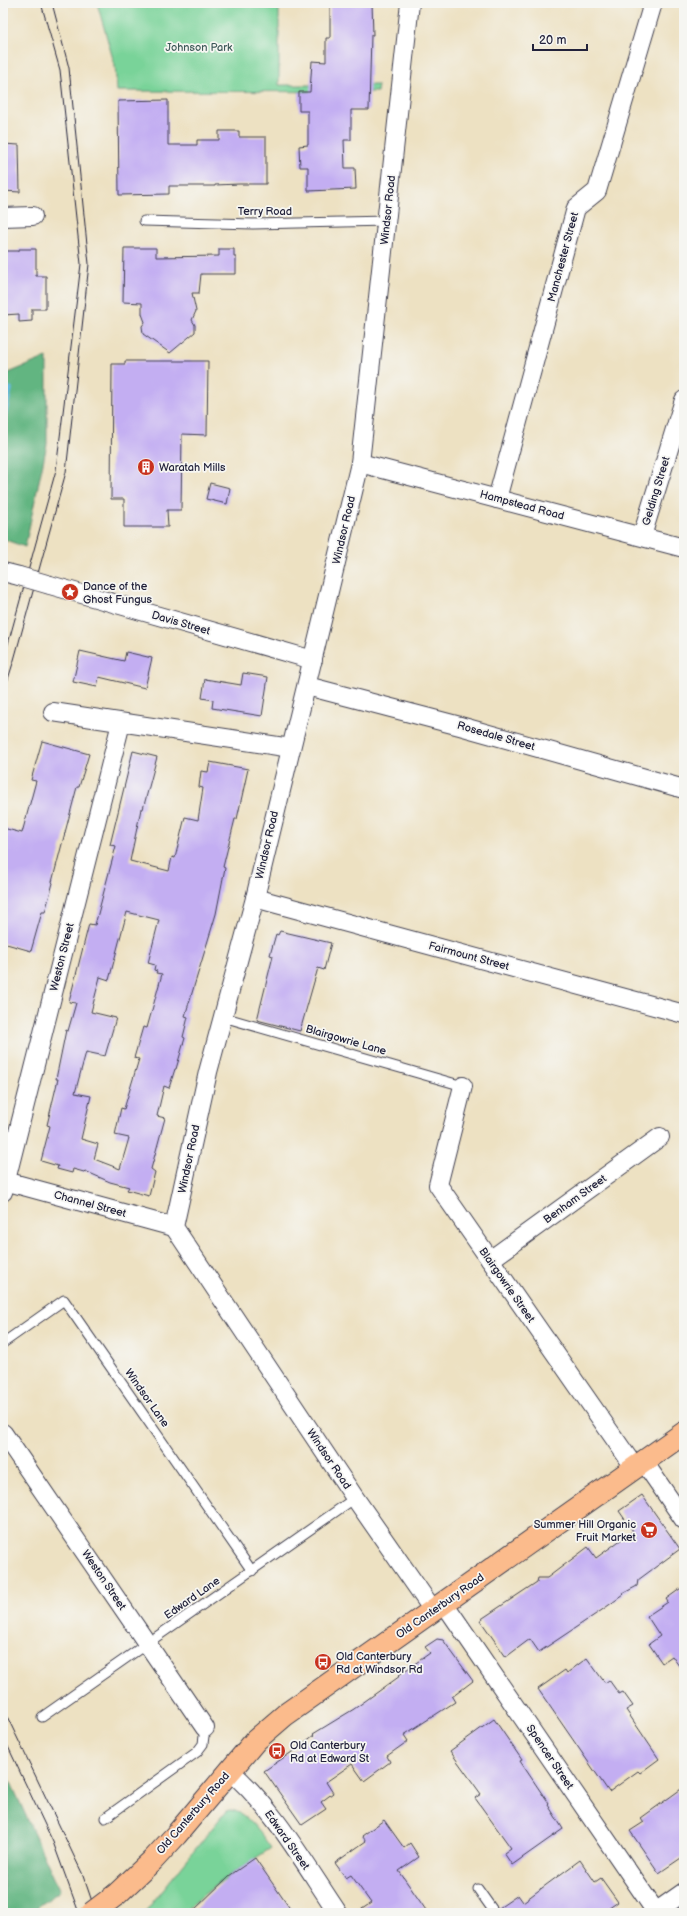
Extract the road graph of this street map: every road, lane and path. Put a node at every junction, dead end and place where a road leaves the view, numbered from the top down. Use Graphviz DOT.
graph roads {
  1 [pos="410,3"];
  2 [pos="653,3"];
  3 [pos="33,216"];
  4 [pos="3,217"];
  5 [pos="144,221"];
  6 [pos="386,221"];
  7 [pos="684,400"];
  8 [pos="360,463"];
  9 [pos="497,499"];
  10 [pos="642,536"];
  11 [pos="684,548"];
  12 [pos="11,574"];
  13 [pos="313,660"];
  14 [pos="306,686"];
  15 [pos="53,712"];
  16 [pos="121,723"];
  17 [pos="291,748"];
  18 [pos="684,788"];
  19 [pos="255,898"];
  20 [pos="684,1014"];
  21 [pos="223,1017"];
  22 [pos="463,1086"];
  23 [pos="660,1137"];
  24 [pos="4,1187"];
  25 [pos="174,1227"];
  26 [pos="490,1260"];
  27 [pos="3,1343"];
  28 [pos="3,1432"];
  29 [pos="684,1433"];
  30 [pos="639,1465"];
  31 [pos="355,1498"];
  32 [pos="684,1520"];
  33 [pos="252,1571"];
  34 [pos="439,1606"];
  35 [pos="147,1644"];
  36 [pos="42,1717"];
  37 [pos="205,1728"];
  38 [pos="230,1771"];
  39 [pos="105,1818"];
  40 [pos="478,1888"];
  41 [pos="684,1892"];
  42 [pos="655,1912"];
  43 [pos="92,1913"];
  44 [pos="338,1913"];
  45 [pos="495,1913"];
  1 -- 6 [label="street, Windsor Road"];
  2 -- 9 [label="street, Manchester Street"];
  3 -- 4 [label="street"];
  5 -- 6 [label="lane, Terry Road"];
  6 -- 8 [label="street, Windsor Road"];
  7 -- 10 [label="street, Gelding Street"];
  8 -- 9 [label="street, Hampstead Road"];
  8 -- 13 [label="street, Windsor Road"];
  9 -- 10 [label="street, Hampstead Road"];
  10 -- 11 [label="street, Hampstead Road"];
  12 -- 13 [label="street, Davis Street, bridge"];
  13 -- 14 [label="street, Windsor Road"];
  14 -- 17 [label="street, Windsor Road"];
  14 -- 18 [label="street, Rosedale Street"];
  15 -- 16 [label="street"];
  16 -- 17 [label="street"];
  16 -- 24 [label="street, Weston Street"];
  17 -- 19 [label="street, Windsor Road"];
  19 -- 20 [label="street, Fairmount Street"];
  19 -- 21 [label="street, Windsor Road"];
  21 -- 22 [label="lane, Blairgowrie Lane"];
  21 -- 25 [label="street, Windsor Road"];
  22 -- 26 [label="street, Blairgowrie Street"];
  23 -- 26 [label="street, Benham Street"];
  24 -- 25 [label="street, Channel Street"];
  25 -- 31 [label="street, Windsor Road"];
  26 -- 30 [label="street, Blairgowrie Street"];
  27 -- 33 [label="lane, Windsor Lane"];
  28 -- 35 [label="street, Weston Street"];
  29 -- 30 [label="main road, Old Canterbury Road"];
  30 -- 32 [label="street, Blairgowrie Street"];
  30 -- 34 [label="main road, Old Canterbury Road"];
  31 -- 33 [label="lane, Edward Lane"];
  31 -- 34 [label="street, Windsor Road"];
  33 -- 35 [label="lane, Edward Lane"];
  34 -- 38 [label="main road, Old Canterbury Road"];
  34 -- 42 [label="street, Spencer Street"];
  35 -- 36 [label="lane, Edward Lane"];
  35 -- 37 [label="street, Weston Street"];
  37 -- 39 [label="lane"];
  38 -- 43 [label="main road, Old Canterbury Road, bridge"];
  38 -- 44 [label="street, Edward Street"];
  40 -- 45 [label="lane"];
  41 -- 42 [label="street"];
}
